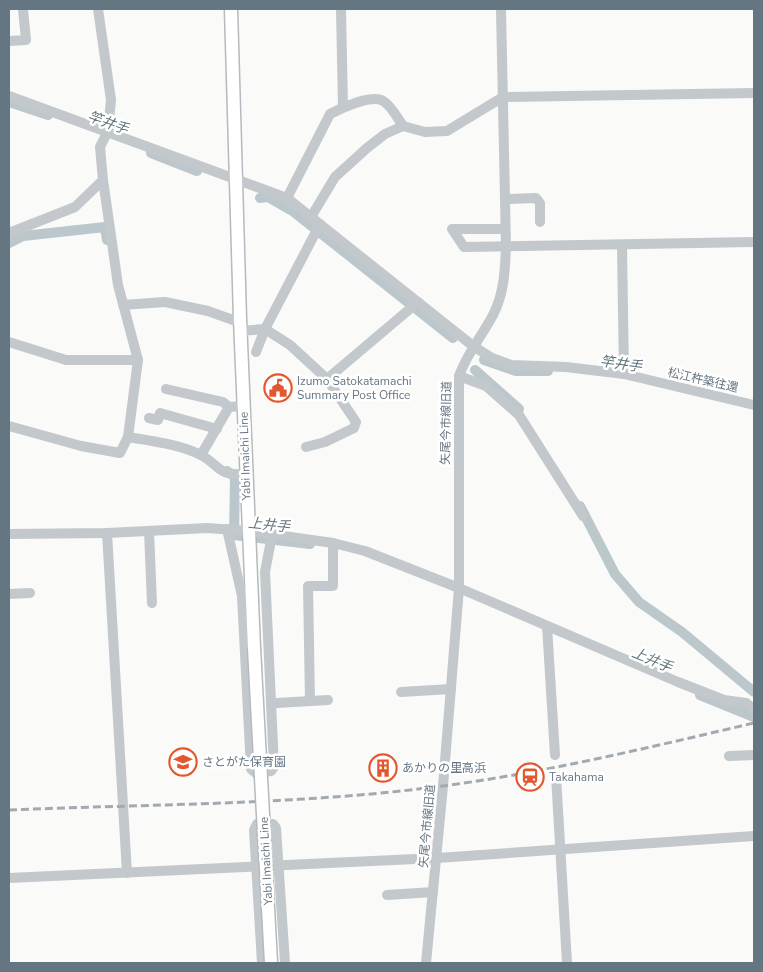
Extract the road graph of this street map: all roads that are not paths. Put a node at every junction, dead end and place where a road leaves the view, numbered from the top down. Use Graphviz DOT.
graph roads {
  1 [pos="23,9"];
  2 [pos="98,9"];
  3 [pos="231,9"];
  4 [pos="341,9"];
  5 [pos="501,9"];
  6 [pos="9,41"];
  7 [pos="754,93"];
  8 [pos="9,96"];
  9 [pos="503,97"];
  10 [pos="342,107"];
  11 [pos="403,126"];
  12 [pos="108,131"];
  13 [pos="235,179"];
  14 [pos="103,180"];
  15 [pos="287,198"];
  16 [pos="505,199"];
  17 [pos="311,216"];
  18 [pos="540,222"];
  19 [pos="320,224"];
  20 [pos="10,229"];
  21 [pos="505,229"];
  22 [pos="754,242"];
  23 [pos="622,246"];
  24 [pos="506,247"];
  25 [pos="418,302"];
  26 [pos="123,305"];
  27 [pos="240,325"];
  28 [pos="264,329"];
  29 [pos="9,342"];
  30 [pos="472,346"];
  31 [pos="256,352"];
  32 [pos="138,360"];
  33 [pos="624,374"];
  34 [pos="459,376"];
  35 [pos="327,379"];
  36 [pos="166,388"];
  37 [pos="754,405"];
  38 [pos="243,406"];
  39 [pos="229,407"];
  40 [pos="149,418"];
  41 [pos="9,426"];
  42 [pos="217,429"];
  43 [pos="128,437"];
  44 [pos="306,447"];
  45 [pos="200,456"];
  46 [pos="246,474"];
  47 [pos="583,516"];
  48 [pos="227,530"];
  49 [pos="149,531"];
  50 [pos="249,531"];
  51 [pos="107,533"];
  52 [pos="9,534"];
  53 [pos="272,534"];
  54 [pos="333,543"];
  55 [pos="459,588"];
  56 [pos="30,593"];
  57 [pos="9,594"];
  58 [pos="152,603"];
  59 [pos="547,626"];
  60 [pos="452,690"];
  61 [pos="401,692"];
  62 [pos="328,700"];
  63 [pos="310,701"];
  64 [pos="277,703"];
  65 [pos="754,710"];
  66 [pos="754,754"];
  67 [pos="555,755"];
  68 [pos="729,756"];
  69 [pos="556,776"];
  70 [pos="754,836"];
  71 [pos="560,849"];
  72 [pos="436,858"];
  73 [pos="279,865"];
  74 [pos="255,866"];
  75 [pos="127,873"];
  76 [pos="9,878"];
  77 [pos="433,892"];
  78 [pos="387,895"];
  79 [pos="262,963"];
  80 [pos="271,963"];
  81 [pos="285,963"];
  82 [pos="426,963"];
  83 [pos="567,963"];
  1 -- 6 [label="street"];
  2 -- 12 [label="street"];
  3 -- 13 [label="main road, Yabi Imaichi Line"];
  4 -- 10 [label="street"];
  5 -- 9 [label="street, 矢尾今市線旧道"];
  7 -- 9 [label="street"];
  8 -- 12 [label="street"];
  9 -- 11 [label="street"];
  9 -- 16 [label="street, 矢尾今市線旧道"];
  10 -- 11 [label="street"];
  10 -- 15 [label="street"];
  11 -- 17 [label="street"];
  12 -- 13 [label="street"];
  12 -- 14 [label="street"];
  13 -- 15 [label="street"];
  13 -- 27 [label="main road, Yabi Imaichi Line"];
  14 -- 20 [label="street"];
  14 -- 26 [label="street"];
  15 -- 17 [label="street"];
  16 -- 18 [label="street"];
  16 -- 21 [label="street, 矢尾今市線旧道"];
  17 -- 19 [label="street"];
  19 -- 25 [label="street"];
  19 -- 28 [label="street"];
  21 -- 24 [label="street, 矢尾今市線旧道"];
  21 -- 24 [label="street"];
  22 -- 23 [label="street"];
  23 -- 24 [label="street"];
  23 -- 33 [label="street"];
  24 -- 30 [label="street, 矢尾今市線旧道"];
  25 -- 30 [label="street"];
  25 -- 35 [label="street"];
  26 -- 27 [label="street"];
  26 -- 32 [label="street"];
  27 -- 28 [label="street"];
  27 -- 38 [label="main road, Yabi Imaichi Line"];
  28 -- 31 [label="street"];
  28 -- 35 [label="street"];
  29 -- 32 [label="street"];
  30 -- 33 [label="street, 松江杵築往還"];
  30 -- 34 [label="street, 矢尾今市線旧道"];
  32 -- 43 [label="street"];
  33 -- 37 [label="street, 松江杵築往還"];
  34 -- 47 [label="street"];
  34 -- 55 [label="street, 矢尾今市線旧道"];
  35 -- 44 [label="street"];
  36 -- 39 [label="street"];
  38 -- 39 [label="street"];
  38 -- 46 [label="main road, Yabi Imaichi Line"];
  39 -- 42 [label="street"];
  40 -- 42 [label="street"];
  41 -- 43 [label="street"];
  42 -- 45 [label="street"];
  43 -- 45 [label="street"];
  45 -- 46 [label="street"];
  46 -- 50 [label="main road, Yabi Imaichi Line"];
  48 -- 49 [label="street"];
  48 -- 50 [label="street"];
  48 -- 53 [label="street"];
  49 -- 51 [label="street"];
  49 -- 58 [label="street"];
  50 -- 53 [label="street"];
  50 -- 80 [label="main road, Yabi Imaichi Line, bridge"];
  51 -- 52 [label="street"];
  51 -- 75 [label="street"];
  53 -- 54 [label="street"];
  54 -- 55 [label="street"];
  54 -- 63 [label="street"];
  55 -- 59 [label="street"];
  55 -- 60 [label="street, 矢尾今市線旧道"];
  56 -- 57 [label="street"];
  59 -- 65 [label="street"];
  59 -- 67 [label="street"];
  60 -- 61 [label="street"];
  60 -- 72 [label="street, 矢尾今市線旧道"];
  62 -- 63 [label="street"];
  63 -- 64 [label="street"];
  66 -- 68 [label="street"];
  69 -- 71 [label="street"];
  70 -- 71 [label="street"];
  71 -- 72 [label="street"];
  71 -- 83 [label="street"];
  72 -- 73 [label="street"];
  72 -- 77 [label="street, 矢尾今市線旧道"];
  73 -- 74 [label="street"];
  73 -- 74 [label="street"];
  73 -- 81 [label="street"];
  74 -- 75 [label="street"];
  74 -- 79 [label="street"];
  75 -- 76 [label="street"];
  77 -- 78 [label="street"];
  77 -- 82 [label="street, 矢尾今市線旧道"];
}
